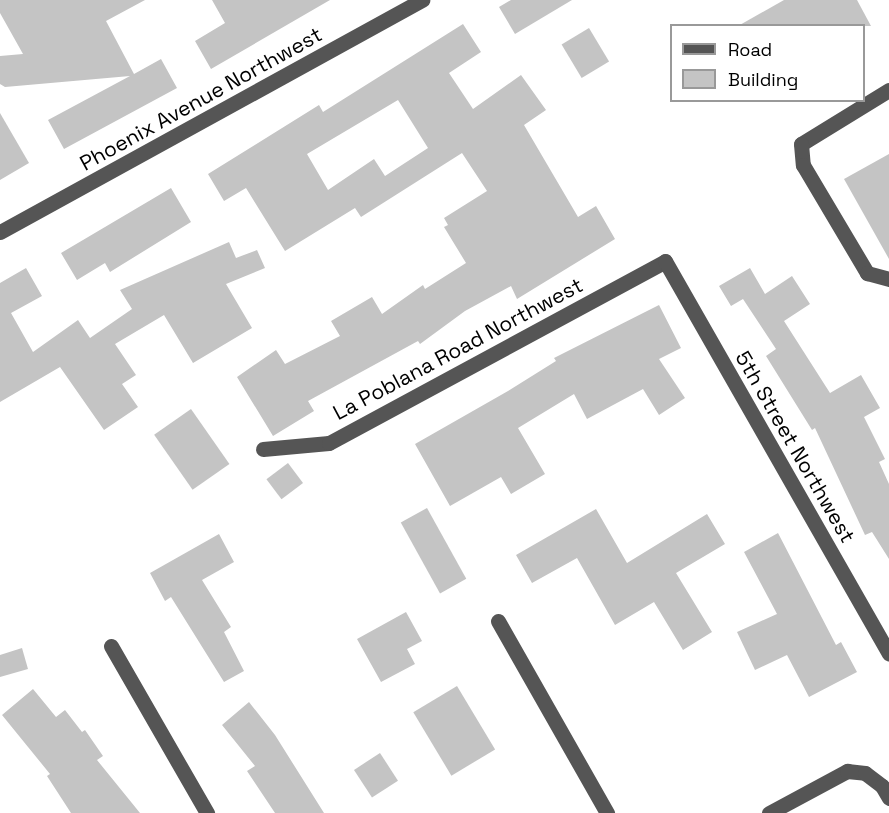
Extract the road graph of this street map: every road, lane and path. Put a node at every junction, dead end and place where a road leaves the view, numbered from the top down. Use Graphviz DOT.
graph roads {
  1 [pos="422,0"];
  2 [pos="889,90"];
  3 [pos="0,232"];
  4 [pos="665,261"];
  5 [pos="889,279"];
  6 [pos="263,449"];
  7 [pos="498,621"];
  8 [pos="111,646"];
  9 [pos="889,654"];
  10 [pos="889,798"];
  11 [pos="207,813"];
  12 [pos="607,813"];
  13 [pos="769,813"];
  1 -- 3 [label="street, Phoenix Avenue Northwest"];
  2 -- 5 [label="street"];
  4 -- 6 [label="street, La Poblana Road Northwest"];
  4 -- 9 [label="street, 5th Street Northwest"];
  7 -- 12 [label="street"];
  8 -- 11 [label="street"];
  10 -- 13 [label="street"];
}
